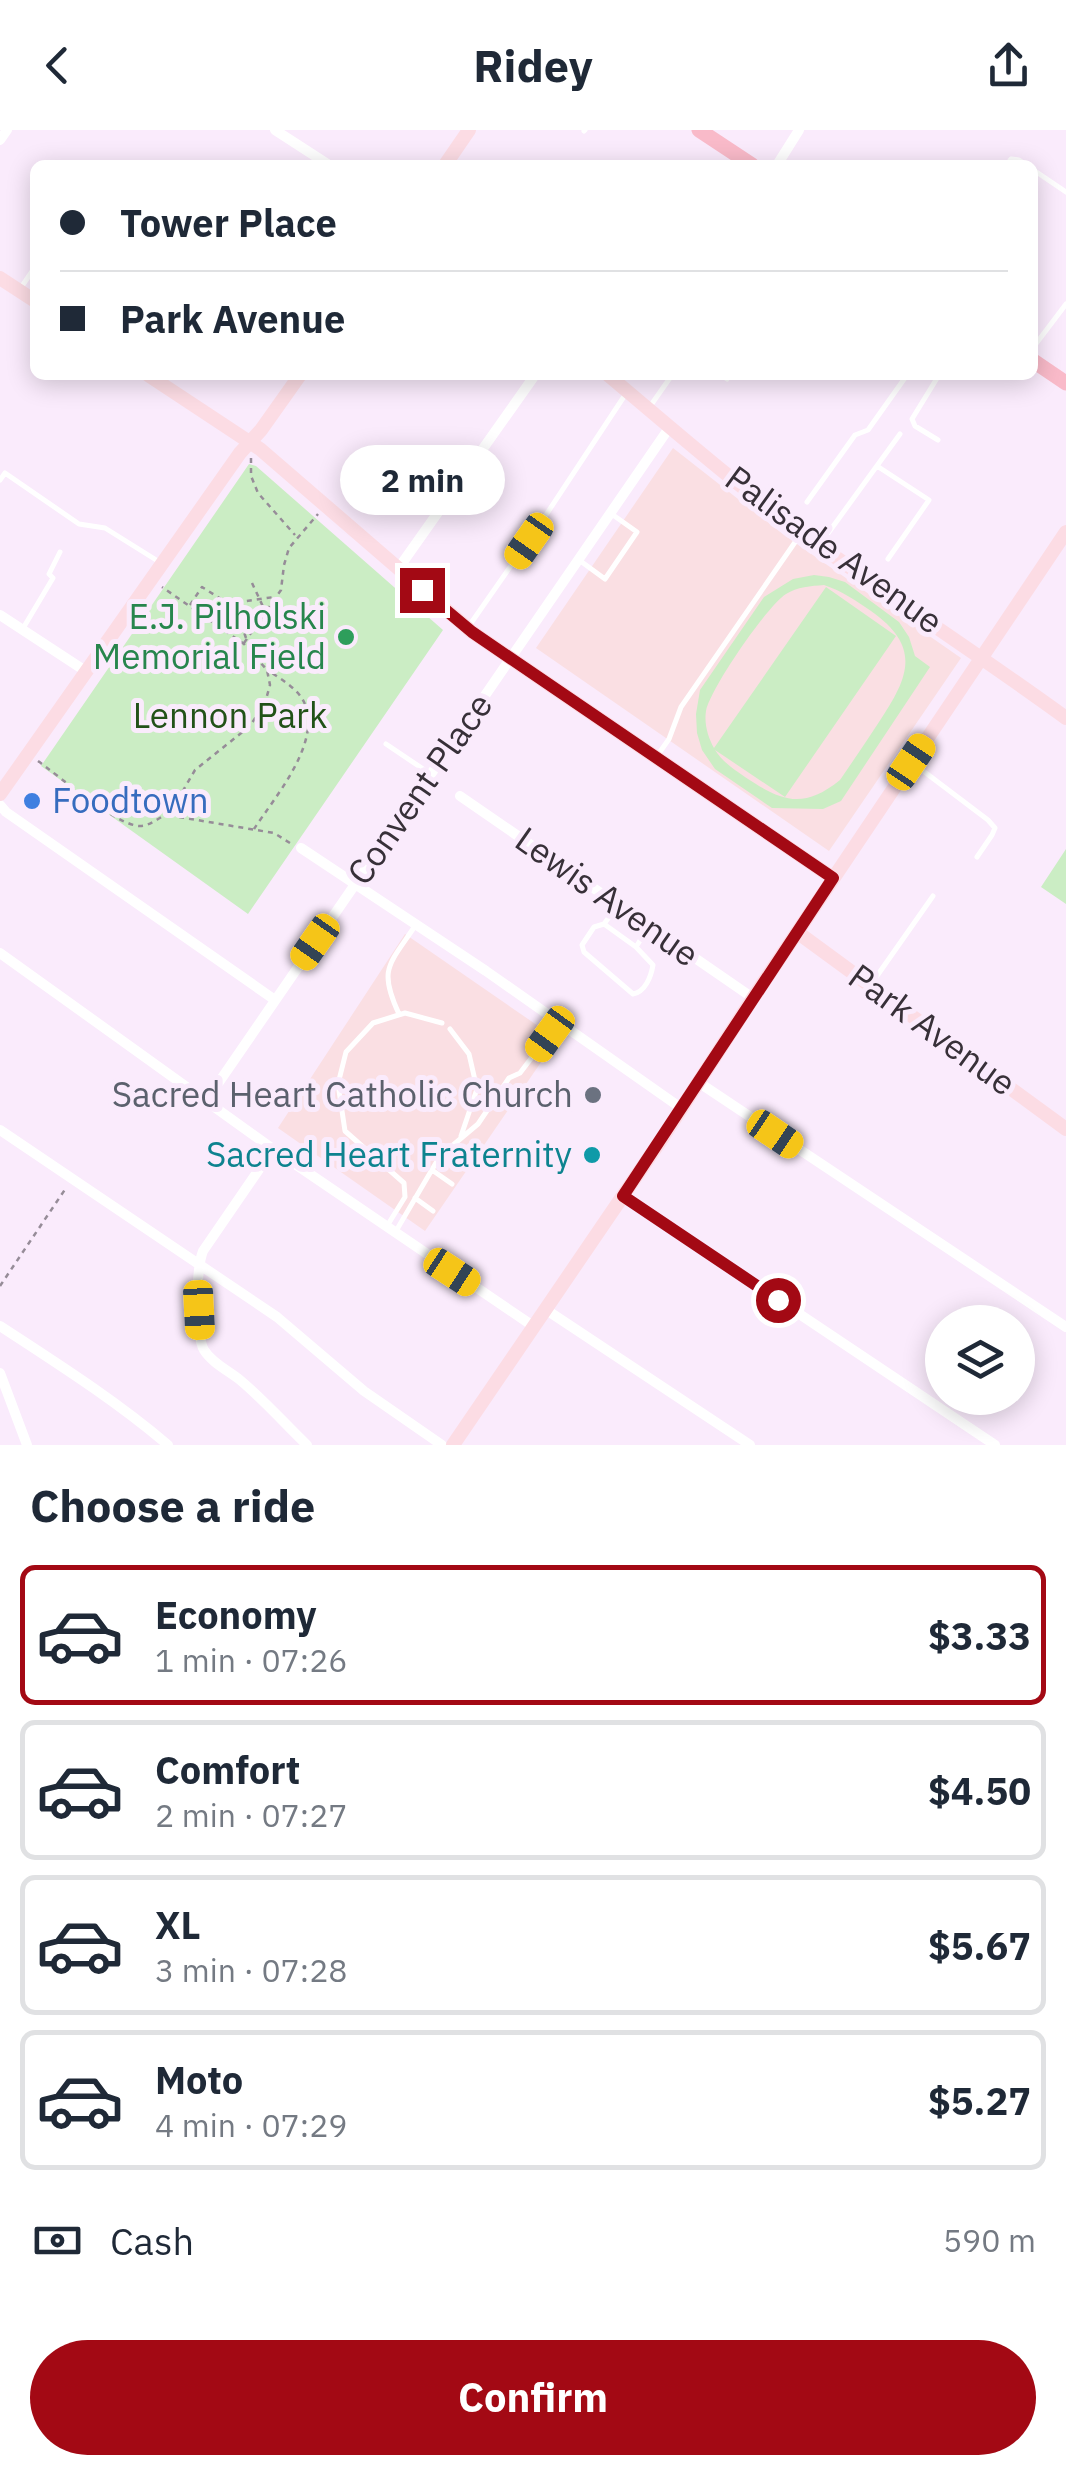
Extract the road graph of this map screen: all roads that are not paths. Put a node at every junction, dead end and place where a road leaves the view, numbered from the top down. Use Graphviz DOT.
graph roads {
  1 [pos="7,130"];
  2 [pos="275,130"];
  3 [pos="470,130"];
  4 [pos="699,130"];
  5 [pos="800,130"];
  6 [pos="0,140"];
  7 [pos="317,160"];
  8 [pos="449,160"];
  9 [pos="741,160"];
  10 [pos="779,160"];
  11 [pos="1038,173"];
  12 [pos="1066,192"];
  13 [pos="30,274"];
  14 [pos="0,278"];
  15 [pos="19,290"];
  16 [pos="30,298"];
  17 [pos="1066,304"];
  18 [pos="1038,341"];
  19 [pos="1038,364"];
  20 [pos="156,380"];
  21 [pos="295,380"];
  22 [pos="531,380"];
  23 [pos="614,380"];
  24 [pos="668,380"];
  25 [pos="903,380"];
  26 [pos="936,380"];
  27 [pos="1066,384"];
  28 [pos="628,392"];
  29 [pos="648,409"];
  30 [pos="669,428"];
  31 [pos="900,434"];
  32 [pos="938,440"];
  33 [pos="250,442"];
  34 [pos="877,466"];
  35 [pos="0,480"];
  36 [pos="807,502"];
  37 [pos="610,514"];
  38 [pos="802,532"];
  39 [pos="1064,539"];
  40 [pos="819,546"];
  41 [pos="60,552"];
  42 [pos="888,559"];
  43 [pos="578,560"];
  44 [pos="162,564"];
  45 [pos="398,569"];
  46 [pos="0,615"];
  47 [pos="467,628"];
  48 [pos="22,630"];
  49 [pos="982,657"];
  50 [pos="510,658"];
  51 [pos="86,672"];
  52 [pos="1066,718"];
  53 [pos="386,744"];
  54 [pos="656,758"];
  55 [pos="911,762"];
  56 [pos="430,774"];
  57 [pos="0,794"];
  58 [pos="460,796"];
  59 [pos="0,805"];
  60 [pos="300,848"];
  61 [pos="977,857"];
  62 [pos="833,878"];
  63 [pos="355,884"];
  64 [pos="933,896"];
  65 [pos="618,905"];
  66 [pos="604,924"];
  67 [pos="415,926"];
  68 [pos="649,926"];
  69 [pos="797,932"];
  70 [pos="636,947"];
  71 [pos="0,954"];
  72 [pos="870,986"];
  73 [pos="753,998"];
  74 [pos="275,1000"];
  75 [pos="399,1014"];
  76 [pos="442,1023"];
  77 [pos="558,1023"];
  78 [pos="450,1029"];
  79 [pos="698,1082"];
  80 [pos="206,1101"];
  81 [pos="682,1108"];
  82 [pos="1066,1129"];
  83 [pos="0,1130"];
  84 [pos="460,1139"];
  85 [pos="451,1146"];
  86 [pos="273,1149"];
  87 [pos="470,1158"];
  88 [pos="432,1170"];
  89 [pos="452,1184"];
  90 [pos="623,1196"];
  91 [pos="416,1198"];
  92 [pos="434,1211"];
  93 [pos="391,1229"];
  94 [pos="198,1263"];
  95 [pos="545,1309"];
  96 [pos="0,1326"];
  97 [pos="534,1326"];
  98 [pos="1066,1327"];
  99 [pos="0,1373"];
  100 [pos="27,1445"];
  101 [pos="168,1445"];
  102 [pos="308,1445"];
  103 [pos="442,1445"];
  104 [pos="453,1445"];
  105 [pos="750,1445"];
  106 [pos="995,1445"];
  1 -- 6 [label="street"];
  2 -- 7 [label="street"];
  3 -- 8 [label="street"];
  4 -- 9 [label="main road"];
  5 -- 10 [label="street"];
  11 -- 12 [label="lane"];
  13 -- 15 [label="lane"];
  14 -- 15 [label="street"];
  15 -- 16 [label="street"];
  17 -- 18 [label="lane"];
  19 -- 27 [label="main road"];
  20 -- 33 [label="street"];
  21 -- 33 [label="street"];
  22 -- 45 [label="street"];
  23 -- 28 [label="street, Palisade Avenue"];
  24 -- 29 [label="lane"];
  25 -- 36 [label="lane"];
  26 -- 32 [label="lane"];
  28 -- 29 [label="street, Palisade Avenue"];
  28 -- 47 [label="lane"];
  29 -- 30 [label="street, Palisade Avenue"];
  30 -- 37 [label="street, Convent Place"];
  30 -- 38 [label="street, Palisade Avenue"];
  31 -- 34 [label="lane"];
  33 -- 44 [label="street"];
  33 -- 45 [label="street"];
  34 -- 40 [label="lane"];
  34 -- 42 [label="lane"];
  35 -- 44 [label="lane"];
  37 -- 43 [label="street, Convent Place"];
  37 -- 43 [label="lane"];
  38 -- 40 [label="street, Palisade Avenue"];
  38 -- 54 [label="lane"];
  39 -- 49 [label="street"];
  40 -- 49 [label="street, Palisade Avenue"];
  41 -- 48 [label="lane"];
  43 -- 50 [label="street, Convent Place"];
  44 -- 51 [label="street"];
  45 -- 47 [label="street"];
  46 -- 48 [label="street"];
  47 -- 50 [label="street"];
  48 -- 51 [label="street"];
  49 -- 52 [label="street, Palisade Avenue"];
  49 -- 55 [label="street"];
  50 -- 54 [label="street"];
  50 -- 56 [label="street, Convent Place"];
  51 -- 57 [label="street"];
  53 -- 56 [label="lane"];
  54 -- 62 [label="street"];
  55 -- 61 [label="lane"];
  55 -- 62 [label="street"];
  56 -- 63 [label="street, Convent Place"];
  58 -- 65 [label="street, Lewis Avenue"];
  59 -- 74 [label="street"];
  60 -- 63 [label="street"];
  62 -- 69 [label="street"];
  63 -- 67 [label="street"];
  63 -- 74 [label="street, Convent Place"];
  64 -- 72 [label="lane"];
  65 -- 66 [label="lane"];
  65 -- 68 [label="street, Lewis Avenue"];
  66 -- 70 [label="lane"];
  66 -- 70 [label="lane"];
  67 -- 75 [label="lane"];
  67 -- 77 [label="street"];
  68 -- 70 [label="lane"];
  68 -- 73 [label="street, Lewis Avenue"];
  69 -- 72 [label="street, Park Avenue"];
  69 -- 73 [label="street"];
  71 -- 80 [label="street"];
  72 -- 82 [label="street, Park Avenue"];
  73 -- 79 [label="street"];
  74 -- 80 [label="street, Convent Place"];
  75 -- 76 [label="lane"];
  75 -- 93 [label="lane"];
  77 -- 81 [label="street"];
  77 -- 84 [label="lane"];
  78 -- 84 [label="lane"];
  79 -- 81 [label="street"];
  79 -- 98 [label="street"];
  80 -- 86 [label="street"];
  81 -- 90 [label="street"];
  83 -- 94 [label="street"];
  84 -- 85 [label="lane"];
  85 -- 87 [label="lane"];
  85 -- 88 [label="lane"];
  86 -- 93 [label="street"];
  86 -- 94 [label="street"];
  88 -- 89 [label="lane"];
  88 -- 91 [label="lane"];
  90 -- 95 [label="street"];
  90 -- 106 [label="street"];
  91 -- 92 [label="lane"];
  91 -- 93 [label="lane"];
  93 -- 97 [label="street"];
  94 -- 102 [label="street"];
  94 -- 103 [label="street"];
  95 -- 97 [label="street"];
  95 -- 105 [label="street"];
  96 -- 101 [label="street"];
  97 -- 104 [label="street"];
  99 -- 100 [label="street"];
}
